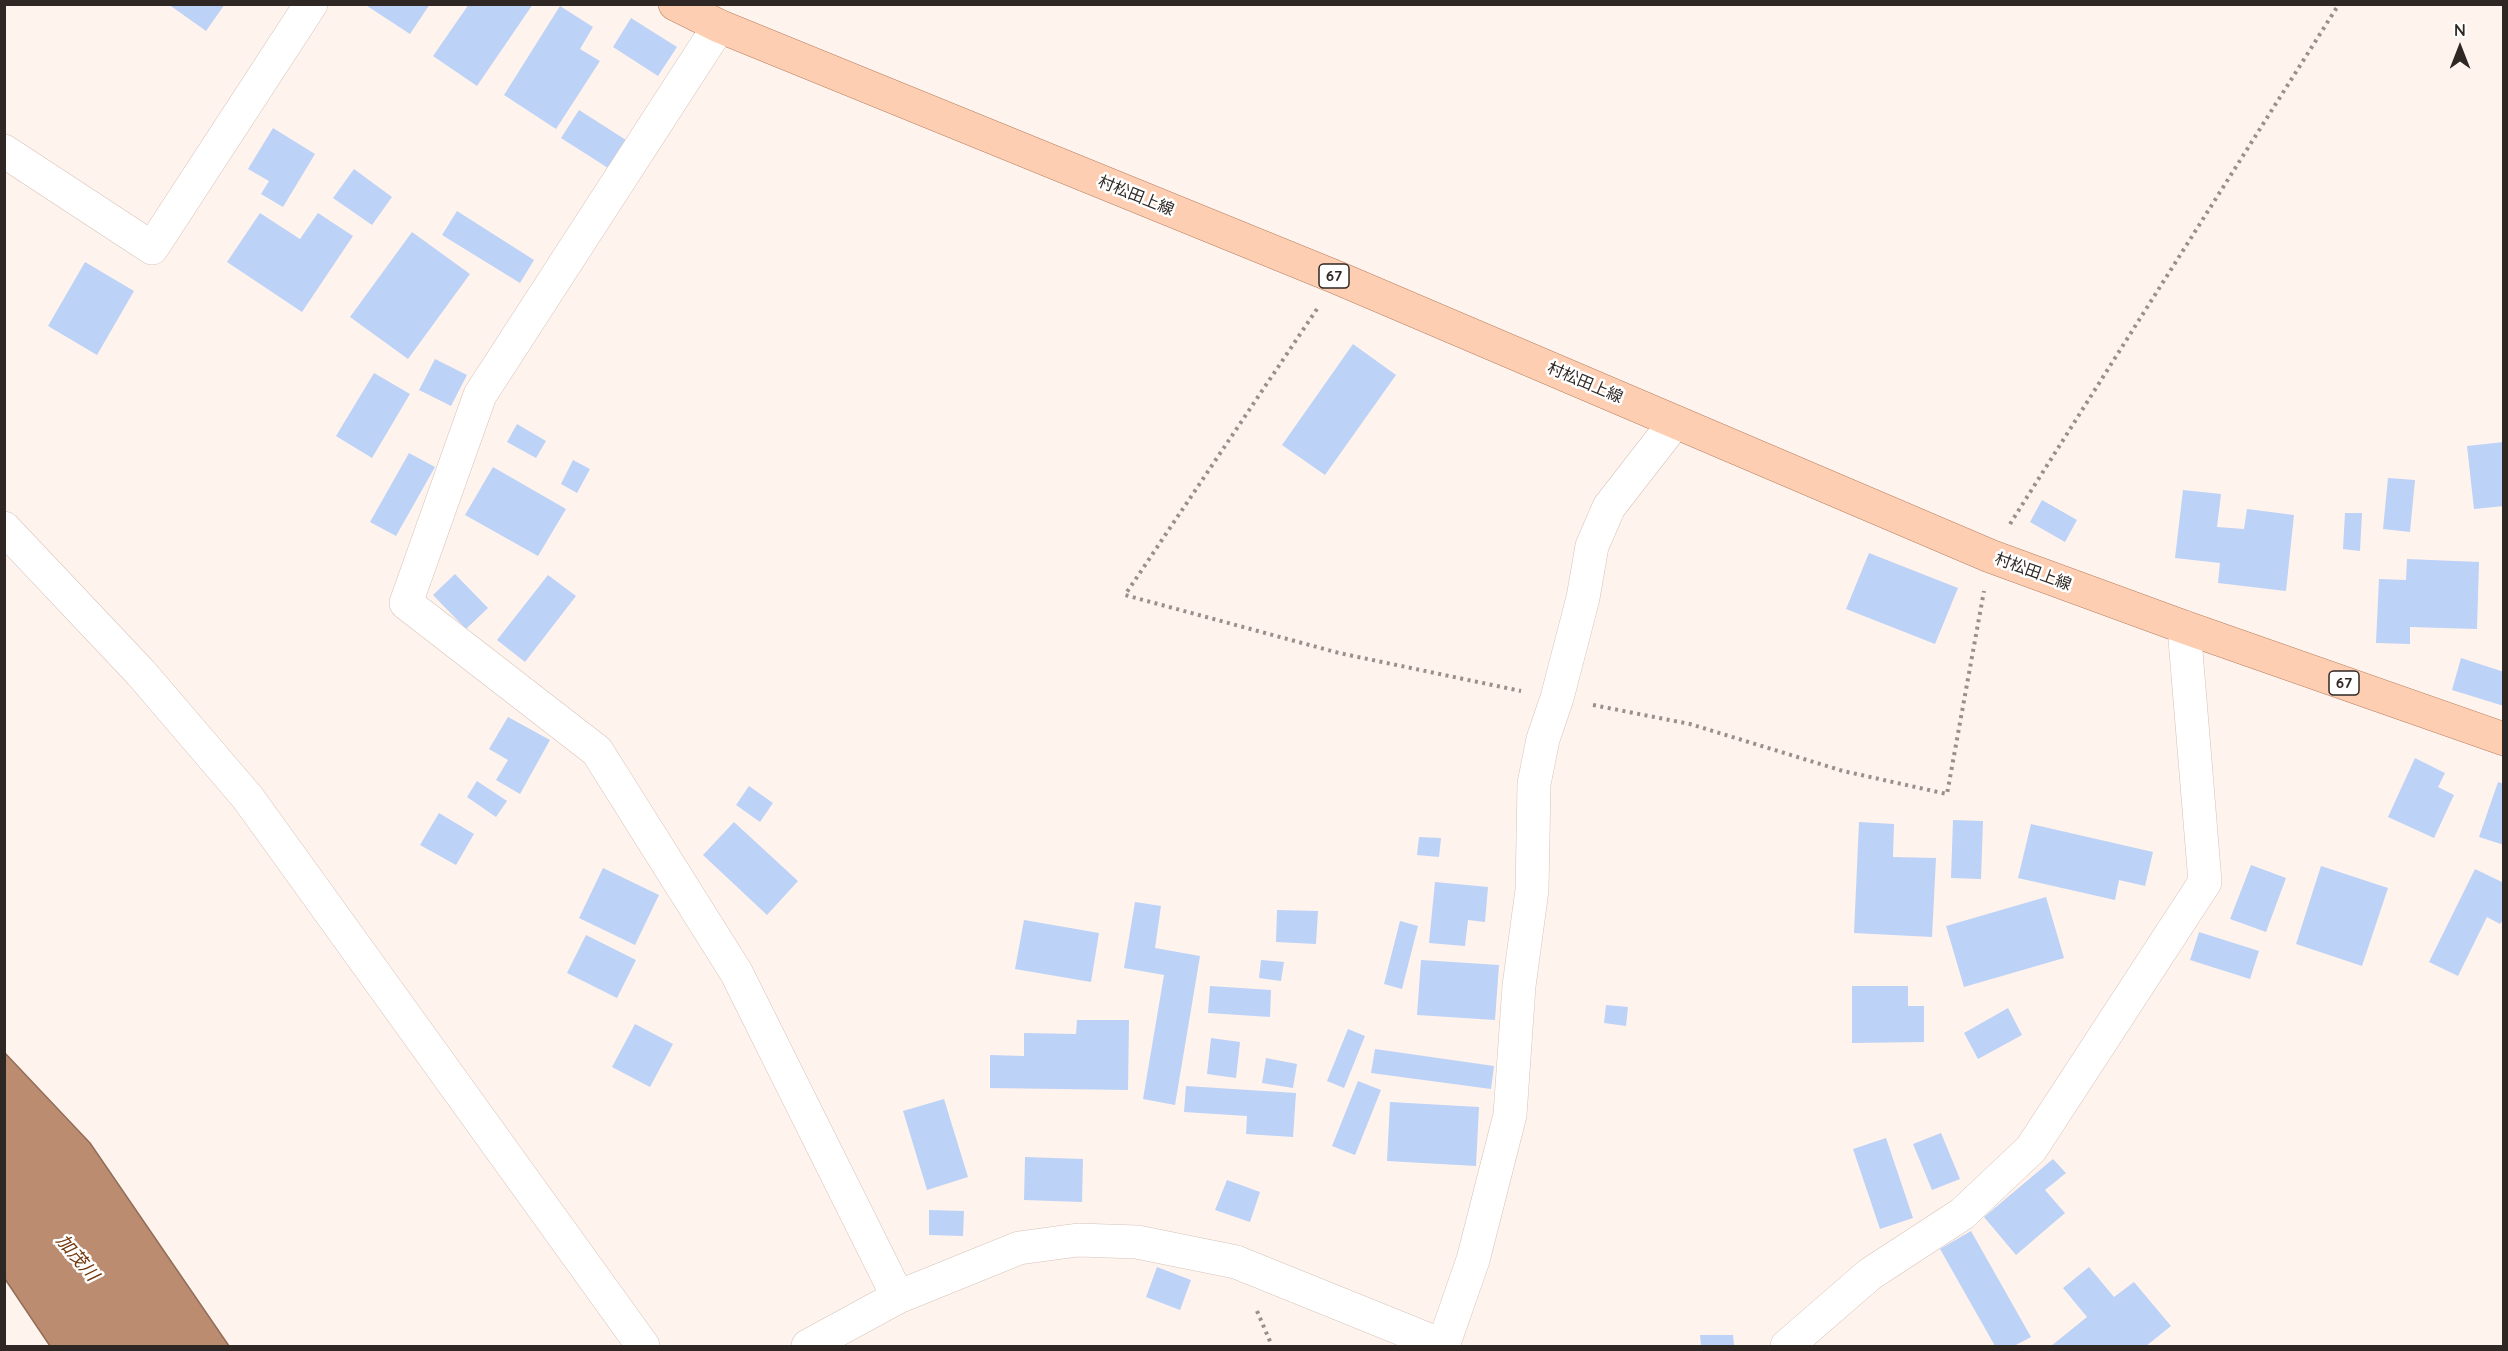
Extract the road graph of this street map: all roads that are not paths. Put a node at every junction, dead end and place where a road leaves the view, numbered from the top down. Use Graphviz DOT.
graph roads {
  1 [pos="311,4"];
  2 [pos="675,4"];
  3 [pos="719,26"];
  4 [pos="4,151"];
  5 [pos="1675,422"];
  6 [pos="4,528"];
  7 [pos="2184,627"];
  8 [pos="2504,740"];
  9 [pos="898,1297"];
  10 [pos="1443,1346"];
  11 [pos="643,1347"];
  12 [pos="808,1347"];
  13 [pos="1787,1347"];
  1 -- 4 [label="street"];
  2 -- 3 [label="main road, 村松田上線 / 67"];
  3 -- 5 [label="main road, 村松田上線 / 67"];
  3 -- 9 [label="street"];
  5 -- 7 [label="main road, 村松田上線 / 67"];
  5 -- 10 [label="street"];
  6 -- 11 [label="street"];
  7 -- 8 [label="main road, 村松田上線 / 67"];
  7 -- 13 [label="street"];
  9 -- 10 [label="street"];
  9 -- 12 [label="street"];
}
